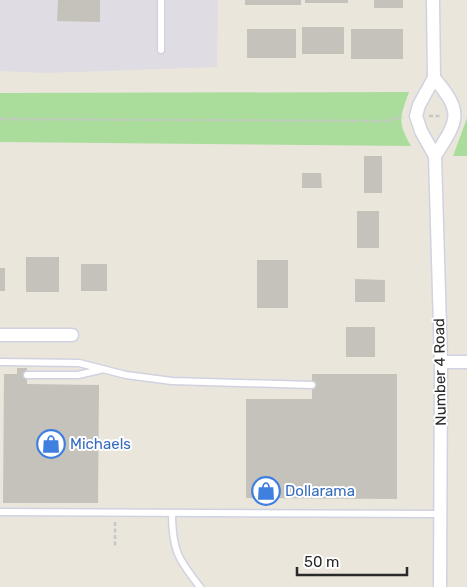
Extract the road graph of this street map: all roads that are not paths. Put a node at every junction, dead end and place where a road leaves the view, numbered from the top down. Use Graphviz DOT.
graph roads {
  1 [pos="161,0"];
  2 [pos="433,0"];
  3 [pos="161,50"];
  4 [pos="434,78"];
  5 [pos="435,156"];
  6 [pos="0,336"];
  7 [pos="72,336"];
  8 [pos="0,362"];
  9 [pos="441,362"];
  10 [pos="467,362"];
  11 [pos="100,370"];
  12 [pos="27,375"];
  13 [pos="312,385"];
  14 [pos="0,512"];
  15 [pos="172,513"];
  16 [pos="441,514"];
  17 [pos="200,587"];
  18 [pos="440,587"];
  1 -- 3 [label="lane"];
  2 -- 4 [label="street"];
  4 -- 5 [label="street, Number 4 Road"];
  4 -- 5 [label="street"];
  5 -- 9 [label="street, Number 4 Road"];
  6 -- 7 [label="street"];
  8 -- 11 [label="lane"];
  9 -- 10 [label="street"];
  9 -- 16 [label="street, Number 4 Road"];
  11 -- 12 [label="lane"];
  11 -- 13 [label="lane"];
  14 -- 15 [label="lane"];
  15 -- 16 [label="lane"];
  15 -- 17 [label="lane"];
  16 -- 18 [label="street, Number 4 Road"];
}
